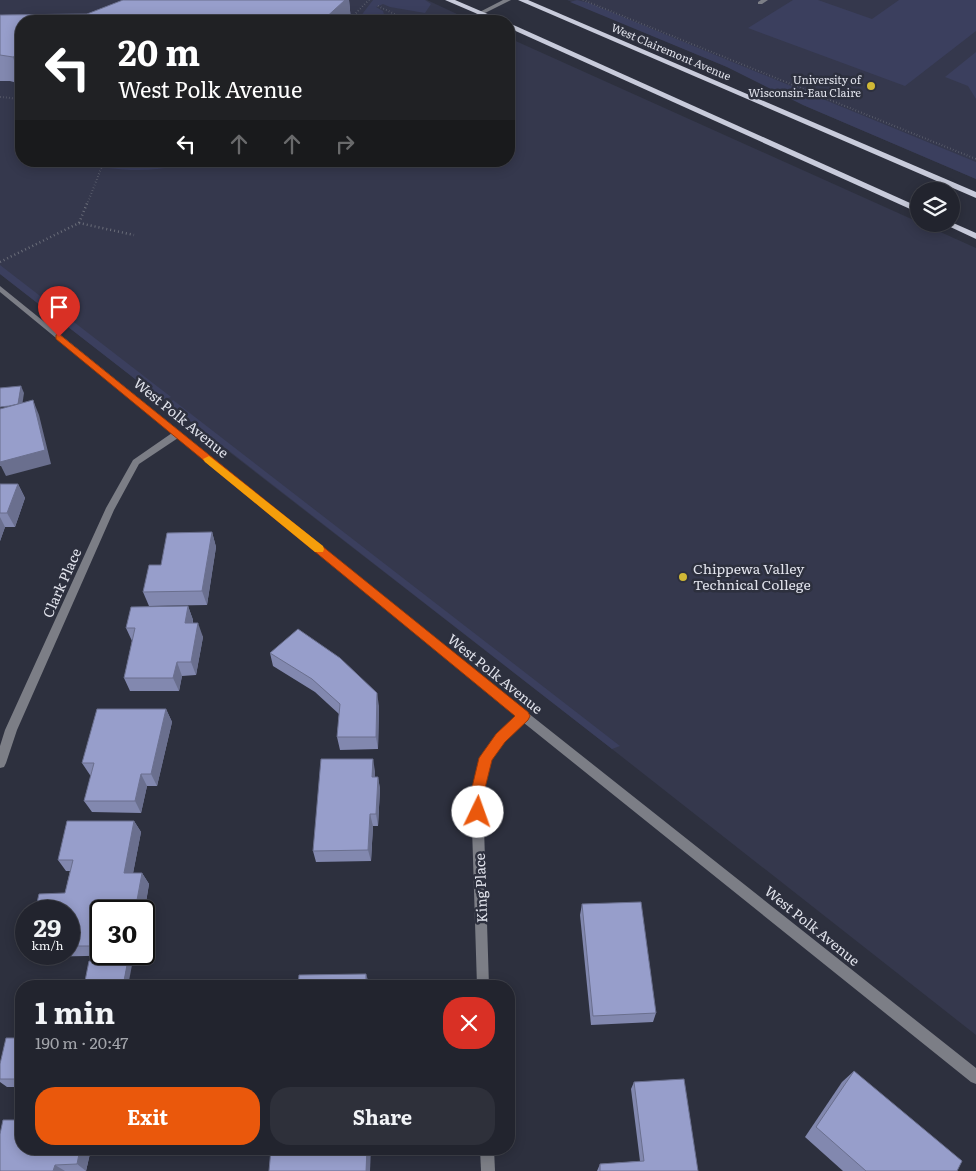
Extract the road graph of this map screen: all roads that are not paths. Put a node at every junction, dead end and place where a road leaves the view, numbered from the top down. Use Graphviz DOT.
graph roads {
  1 [pos="449,0"];
  2 [pos="508,0"];
  3 [pos="522,0"];
  4 [pos="481,14"];
  5 [pos="515,29"];
  6 [pos="976,195"];
  7 [pos="910,206"];
  8 [pos="960,229"];
  9 [pos="976,236"];
  10 [pos="0,288"];
  11 [pos="177,434"];
  12 [pos="524,716"];
  13 [pos="0,763"];
  14 [pos="483,980"];
  15 [pos="976,1077"];
  16 [pos="487,1155"];
  17 [pos="488,1171"];
  1 -- 4 [label="main road"];
  2 -- 4 [label="street"];
  3 -- 6 [label="main road, West Clairemont Avenue"];
  5 -- 7 [label="main road"];
  8 -- 9 [label="main road"];
  10 -- 11 [label="street, West Polk Avenue"];
  11 -- 12 [label="street, West Polk Avenue"];
  11 -- 13 [label="street, Clark Place"];
  12 -- 14 [label="street, King Place"];
  12 -- 15 [label="street, West Polk Avenue"];
  16 -- 17 [label="street"];
}
